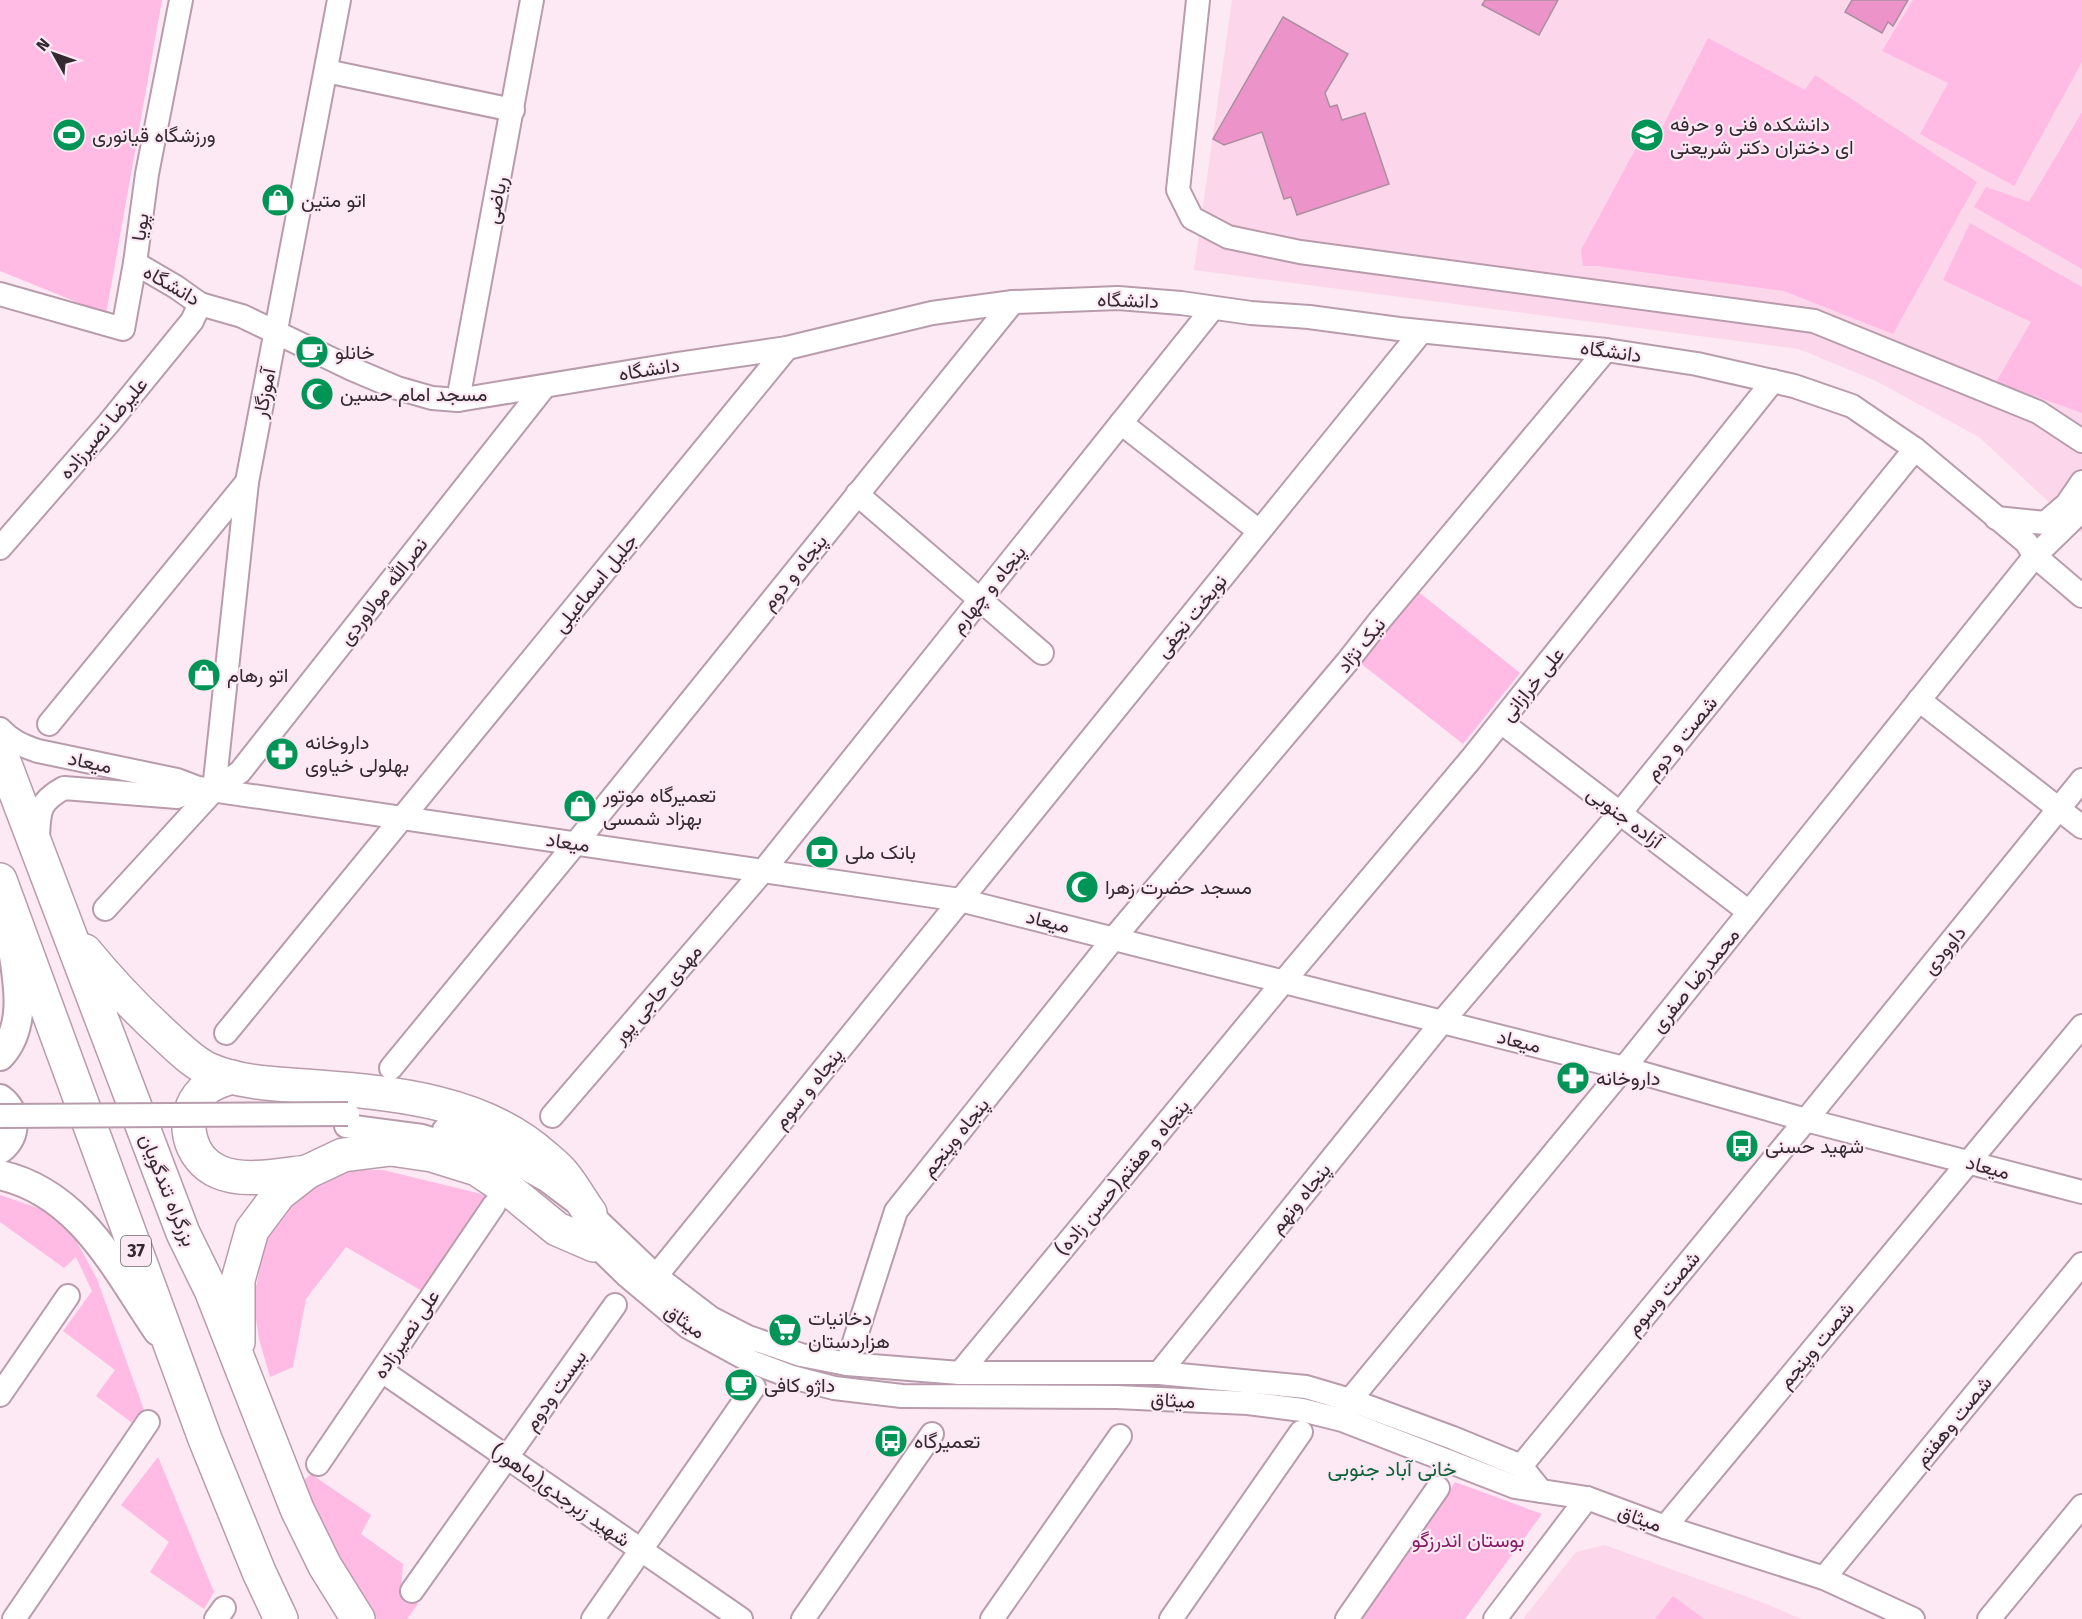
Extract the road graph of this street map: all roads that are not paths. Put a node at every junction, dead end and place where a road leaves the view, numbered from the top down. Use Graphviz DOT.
graph roads {
  1 [pos="181,0"];
  2 [pos="339,0"];
  3 [pos="532,0"];
  4 [pos="1198,0"];
  5 [pos="326,71"];
  6 [pos="513,110"];
  7 [pos="135,263"];
  8 [pos="1013,302"];
  9 [pos="5,303"];
  10 [pos="201,304"];
  11 [pos="1213,308"];
  12 [pos="276,332"];
  13 [pos="1421,332"];
  14 [pos="787,348"];
  15 [pos="1606,350"];
  16 [pos="1773,381"];
  17 [pos="545,386"];
  18 [pos="458,400"];
  19 [pos="1121,423"];
  20 [pos="2082,441"];
  21 [pos="1915,449"];
  22 [pos="247,482"];
  23 [pos="2082,482"];
  24 [pos="857,495"];
  25 [pos="2082,510"];
  26 [pos="1996,518"];
  27 [pos="1259,531"];
  28 [pos="0,548"];
  29 [pos="2035,556"];
  30 [pos="2082,596"];
  31 [pos="980,599"];
  32 [pos="1042,653"];
  33 [pos="1919,700"];
  34 [pos="1501,722"];
  35 [pos="49,724"];
  36 [pos="0,729"];
  37 [pos="0,751"];
  38 [pos="2082,780"];
  39 [pos="206,789"];
  40 [pos="2058,809"];
  41 [pos="1620,813"];
  42 [pos="403,818"];
  43 [pos="2082,827"];
  44 [pos="576,843"];
  45 [pos="37,850"];
  46 [pos="763,871"];
  47 [pos="3,887"];
  48 [pos="960,900"];
  49 [pos="105,909"];
  50 [pos="1749,912"];
  51 [pos="69,932"];
  52 [pos="1114,938"];
  53 [pos="1284,981"];
  54 [pos="1442,1022"];
  55 [pos="2082,1026"];
  56 [pos="226,1033"];
  57 [pos="0,1056"];
  58 [pos="391,1068"];
  59 [pos="1624,1068"];
  60 [pos="232,1077"];
  61 [pos="0,1099"];
  62 [pos="0,1116"];
  63 [pos="552,1116"];
  64 [pos="1806,1120"];
  65 [pos="0,1126"];
  66 [pos="470,1144"];
  67 [pos="0,1149"];
  68 [pos="1968,1162"];
  69 [pos="307,1172"];
  70 [pos="0,1175"];
  71 [pos="2082,1192"];
  72 [pos="494,1205"];
  73 [pos="592,1229"];
  74 [pos="2082,1264"];
  75 [pos="656,1276"];
  76 [pos="68,1296"];
  77 [pos="615,1305"];
  78 [pos="172,1352"];
  79 [pos="238,1359"];
  80 [pos="847,1364"];
  81 [pos="382,1371"];
  82 [pos="960,1373"];
  83 [pos="1159,1373"];
  84 [pos="754,1388"];
  85 [pos="0,1395"];
  86 [pos="1346,1410"];
  87 [pos="148,1422"];
  88 [pos="1301,1432"];
  89 [pos="932,1434"];
  90 [pos="1120,1436"];
  91 [pos="507,1457"];
  92 [pos="318,1464"];
  93 [pos="1521,1466"];
  94 [pos="1438,1488"];
  95 [pos="1541,1491"];
  96 [pos="1587,1498"];
  97 [pos="2082,1506"];
  98 [pos="1665,1527"];
  99 [pos="641,1550"];
  100 [pos="1824,1578"];
  101 [pos="412,1592"];
  102 [pos="14,1619"];
  103 [pos="281,1619"];
  104 [pos="358,1619"];
  105 [pos="593,1619"];
  106 [pos="741,1619"];
  107 [pos="802,1619"];
  108 [pos="993,1619"];
  109 [pos="1171,1619"];
  110 [pos="1347,1619"];
  111 [pos="1495,1619"];
  112 [pos="1913,1619"];
  113 [pos="1989,1619"];
  1 -- 7 [label="street, پویا"];
  2 -- 5 [label="street, آموزگار"];
  3 -- 6 [label="street, ریاضی"];
  4 -- 20 [label="street"];
  5 -- 6 [label="street"];
  5 -- 12 [label="street, آموزگار"];
  6 -- 18 [label="street, ریاضی"];
  7 -- 9 [label="street, پویا"];
  7 -- 10 [label="street, دانشگاه"];
  8 -- 11 [label="street, دانشگاه"];
  8 -- 14 [label="street, دانشگاه"];
  8 -- 24 [label="street, پنجاه و دوم"];
  10 -- 12 [label="street, دانشگاه"];
  10 -- 28 [label="street, علیرضا نصیرزاده"];
  11 -- 13 [label="street, دانشگاه"];
  11 -- 19 [label="street, پنجاه و چهارم"];
  12 -- 18 [label="street, دانشگاه"];
  12 -- 22 [label="street, آموزگار"];
  13 -- 15 [label="street, دانشگاه"];
  13 -- 27 [label="street, نوبخت نجفی"];
  14 -- 17 [label="street, دانشگاه"];
  14 -- 42 [label="street, جلیل اسماعیلی"];
  15 -- 16 [label="street, دانشگاه"];
  15 -- 52 [label="street, نیک نژاد"];
  16 -- 21 [label="street, دانشگاه"];
  16 -- 34 [label="street, علی خرازانی"];
  17 -- 18 [label="street, دانشگاه"];
  17 -- 39 [label="street, نصرالله مولاوردی"];
  19 -- 27 [label="street"];
  19 -- 31 [label="street, پنجاه و چهارم"];
  21 -- 26 [label="street, دانشگاه"];
  21 -- 41 [label="street, شصت و دوم"];
  22 -- 35 [label="street"];
  22 -- 39 [label="street, آموزگار"];
  23 -- 26 [label="street"];
  24 -- 31 [label="street"];
  24 -- 44 [label="street, پنجاه و دوم"];
  25 -- 29 [label="street, محمدرضا صفری"];
  26 -- 29 [label="street, دانشگاه"];
  27 -- 48 [label="street, نوبخت نجفی"];
  29 -- 30 [label="street, دانشگاه"];
  29 -- 33 [label="street, محمدرضا صفری"];
  31 -- 32 [label="street"];
  31 -- 46 [label="street, پنجاه و چهارم"];
  33 -- 40 [label="street"];
  33 -- 50 [label="street, محمدرضا صفری"];
  34 -- 41 [label="street, آزاده جنوبی"];
  34 -- 53 [label="street, علی خرازانی"];
  36 -- 39 [label="street, میعاد"];
  37 -- 45 [label="highway, بزرگراه تندگویان"];
  38 -- 40 [label="street, داوودی"];
  39 -- 42 [label="street, میعاد"];
  39 -- 45 [label="street"];
  39 -- 49 [label="street"];
  40 -- 43 [label="street"];
  40 -- 64 [label="street, داوودی"];
  41 -- 50 [label="street, آزاده جنوبی"];
  41 -- 54 [label="street, شصت و دوم"];
  42 -- 44 [label="street, میعاد"];
  42 -- 56 [label="street, جلیل اسماعیلی"];
  44 -- 46 [label="street, میعاد"];
  44 -- 58 [label="street, پنجاه و دوم"];
  45 -- 51 [label="highway, بزرگراه تندگویان"];
  46 -- 48 [label="street, میعاد"];
  46 -- 63 [label="street, مهدی حاجی پور"];
  47 -- 57 [label="main road"];
  47 -- 78 [label="highway, 37"];
  48 -- 52 [label="street, میعاد"];
  48 -- 75 [label="street, پنجاه و سوم"];
  50 -- 59 [label="street, محمدرضا صفری"];
  51 -- 60 [label="highway"];
  51 -- 79 [label="highway, بزرگراه تندگویان"];
  52 -- 53 [label="street, میعاد"];
  52 -- 80 [label="street, پنجاه وپنجم"];
  53 -- 54 [label="street, میعاد"];
  53 -- 82 [label="street, (حسن زاده)پنجاه و هفتم"];
  54 -- 59 [label="street, میعاد"];
  54 -- 83 [label="street, پنجاه ونهم"];
  55 -- 68 [label="street, شصت وپنجم"];
  59 -- 64 [label="street, میعاد"];
  59 -- 86 [label="street, محمدرضا صفری"];
  60 -- 69 [label="highway"];
  60 -- 73 [label="highway"];
  61 -- 67 [label="main road"];
  62 -- 66 [label="street, bridge"];
  64 -- 68 [label="street, میعاد"];
  64 -- 93 [label="street, شصت وسوم"];
  65 -- 66 [label="street"];
  66 -- 73 [label="street, میثاق"];
  66 -- 73 [label="street, میثاق"];
  68 -- 71 [label="street, میعاد"];
  68 -- 98 [label="street, شصت وپنجم"];
  69 -- 73 [label="highway"];
  69 -- 79 [label="highway"];
  70 -- 78 [label="main road"];
  72 -- 81 [label="street, علی نصیرزاده"];
  73 -- 75 [label="street, میثاق"];
  73 -- 86 [label="street, میثاق"];
  74 -- 100 [label="street, شصت وهفتم"];
  75 -- 80 [label="street, میثاق"];
  76 -- 85 [label="street"];
  77 -- 91 [label="street, بیست ودوم"];
  78 -- 103 [label="highway, 37"];
  79 -- 104 [label="highway, بزرگراه تندگویان"];
  80 -- 82 [label="street, میثاق"];
  81 -- 91 [label="street, شهید زبرجدی(ماهور)"];
  81 -- 92 [label="street, علی نصیرزاده"];
  82 -- 83 [label="street, میثاق"];
  83 -- 86 [label="street, میثاق"];
  84 -- 99 [label="street"];
  86 -- 93 [label="street, میثاق"];
  86 -- 95 [label="street, میثاق"];
  87 -- 102 [label="street"];
  88 -- 109 [label="street"];
  89 -- 107 [label="street"];
  90 -- 108 [label="street"];
  91 -- 99 [label="street, شهید زبرجدی(ماهور)"];
  91 -- 101 [label="street, بیست ودوم"];
  93 -- 95 [label="street"];
  94 -- 110 [label="street"];
  95 -- 96 [label="street, میثاق"];
  96 -- 98 [label="street, میثاق"];
  96 -- 111 [label="street"];
  97 -- 113 [label="street"];
  98 -- 100 [label="street, میثاق"];
  99 -- 105 [label="street"];
  99 -- 106 [label="street, شهید زبرجدی(ماهور)"];
  100 -- 112 [label="street, میثاق"];
}
